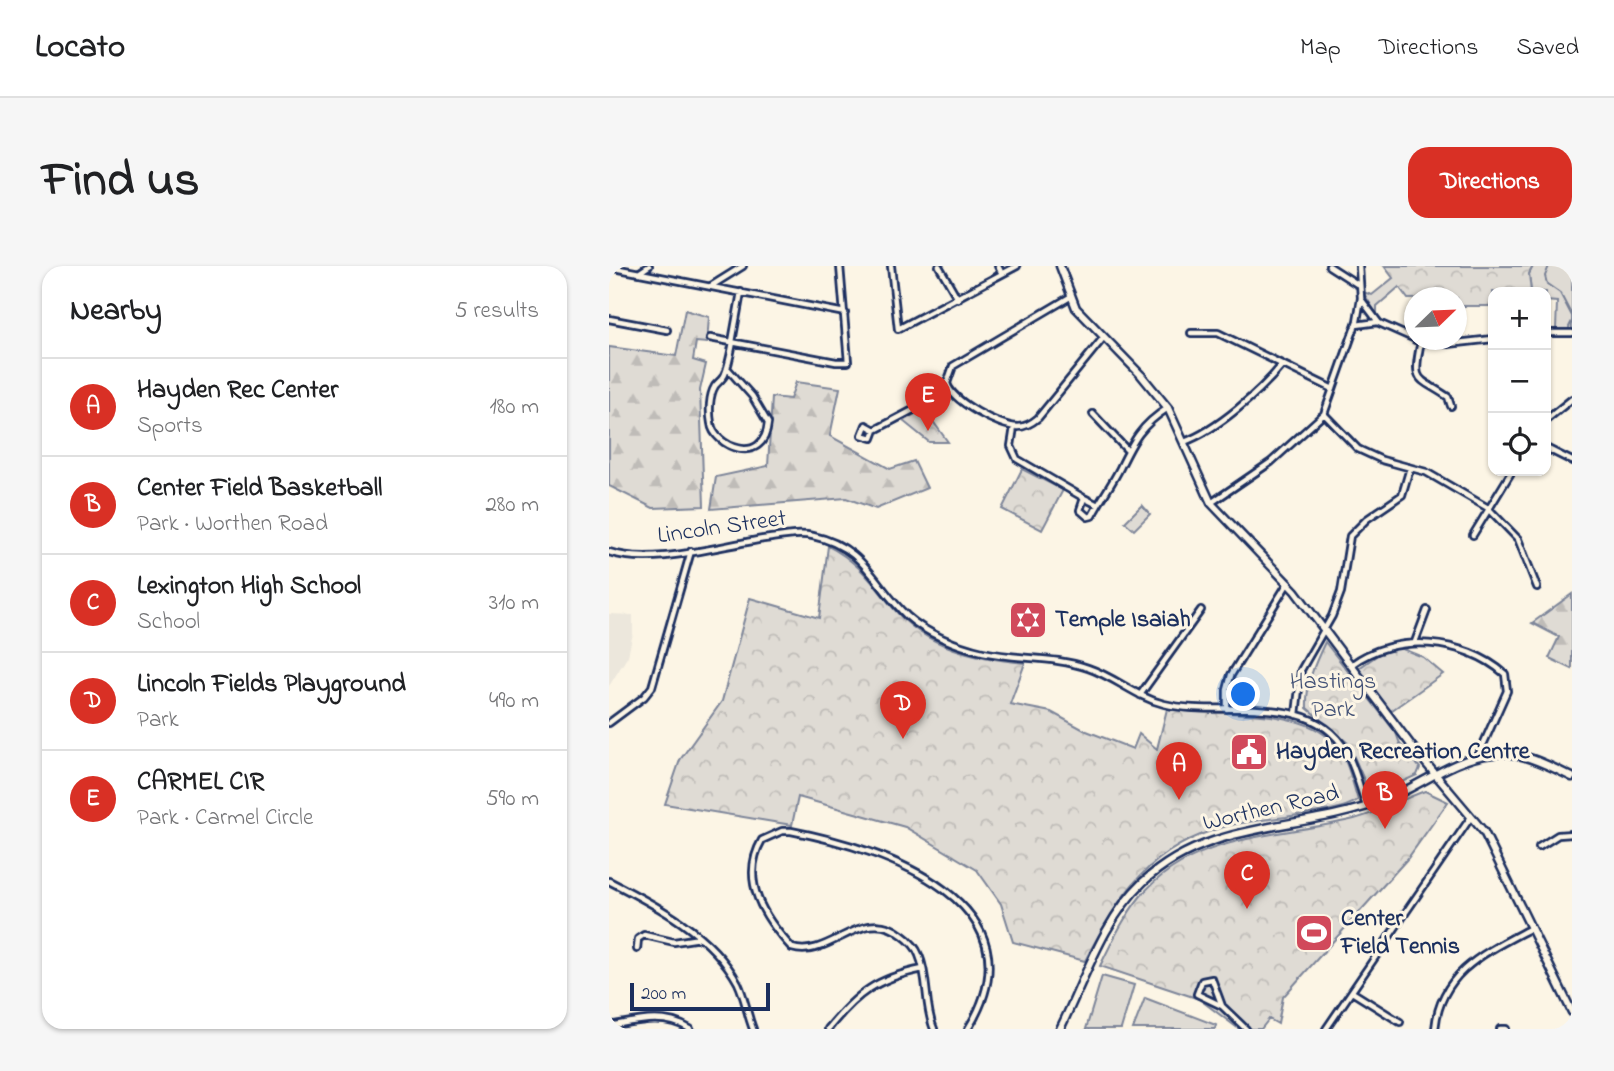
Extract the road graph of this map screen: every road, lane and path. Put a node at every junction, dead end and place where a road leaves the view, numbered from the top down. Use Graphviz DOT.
graph roads {
  1 [pos="649,266"];
  2 [pos="743,266"];
  3 [pos="840,266"];
  4 [pos="891,266"];
  5 [pos="940,266"];
  6 [pos="998,266"];
  7 [pos="1017,266"];
  8 [pos="1060,266"];
  9 [pos="1329,266"];
  10 [pos="1359,266"];
  11 [pos="609,267"];
  12 [pos="639,272"];
  13 [pos="1002,274"];
  14 [pos="1358,285"];
  15 [pos="711,286"];
  16 [pos="741,292"];
  17 [pos="1070,297"];
  18 [pos="1361,298"];
  19 [pos="958,299"];
  20 [pos="845,313"];
  21 [pos="609,319"];
  22 [pos="1378,322"];
  23 [pos="1356,326"];
  24 [pos="667,330"];
  25 [pos="1572,332"];
  26 [pos="1191,333"];
  27 [pos="1551,333"];
  28 [pos="1404,334"];
  29 [pos="1104,337"];
  30 [pos="710,338"];
  31 [pos="1488,340"];
  32 [pos="732,342"];
  33 [pos="1467,342"];
  34 [pos="1417,350"];
  35 [pos="1282,365"];
  36 [pos="727,368"];
  37 [pos="1333,389"];
  38 [pos="949,391"];
  39 [pos="1572,399"];
  40 [pos="1451,407"];
  41 [pos="1168,408"];
  42 [pos="1093,414"];
  43 [pos="1324,414"];
  44 [pos="1551,416"];
  45 [pos="1014,427"];
  46 [pos="876,430"];
  47 [pos="1184,442"];
  48 [pos="1127,450"];
  49 [pos="1551,450"];
  50 [pos="1572,461"];
  51 [pos="1411,468"];
  52 [pos="1509,476"];
  53 [pos="1084,498"];
  54 [pos="1211,503"];
  55 [pos="1098,505"];
  56 [pos="1490,510"];
  57 [pos="1473,535"];
  58 [pos="691,551"];
  59 [pos="609,552"];
  60 [pos="1288,583"];
  61 [pos="1537,587"];
  62 [pos="1201,610"];
  63 [pos="1427,610"];
  64 [pos="1324,629"];
  65 [pos="1415,642"];
  66 [pos="1351,665"];
  67 [pos="1140,695"];
  68 [pos="1227,709"];
  69 [pos="1296,715"];
  70 [pos="609,723"];
  71 [pos="1478,757"];
  72 [pos="1436,775"];
  73 [pos="1572,777"];
  74 [pos="1366,806"];
  75 [pos="1471,817"];
  76 [pos="1572,834"];
  77 [pos="1539,847"];
  78 [pos="609,881"];
  79 [pos="1531,928"];
  80 [pos="700,938"];
  81 [pos="637,949"];
  82 [pos="923,969"];
  83 [pos="1352,992"];
  84 [pos="1222,1006"];
  85 [pos="1572,1012"];
  86 [pos="1400,1021"];
  87 [pos="609,1026"];
  88 [pos="690,1029"];
  89 [pos="753,1029"];
  90 [pos="828,1029"];
  91 [pos="934,1029"];
  92 [pos="968,1029"];
  93 [pos="1060,1029"];
  94 [pos="1246,1029"];
  95 [pos="1326,1029"];
  96 [pos="1435,1029"];
  97 [pos="1500,1029"];
  98 [pos="1506,1029"];
  1 -- 12 [label="street"];
  2 -- 15 [label="street"];
  3 -- 20 [label="street"];
  4 -- 19 [label="street"];
  5 -- 19 [label="street"];
  6 -- 13 [label="street"];
  7 -- 13 [label="street"];
  8 -- 17 [label="main road"];
  9 -- 14 [label="street"];
  10 -- 14 [label="street"];
  11 -- 12 [label="street"];
  12 -- 15 [label="street"];
  13 -- 19 [label="street"];
  14 -- 18 [label="street"];
  15 -- 16 [label="street"];
  16 -- 20 [label="street"];
  16 -- 32 [label="street"];
  17 -- 29 [label="main road"];
  17 -- 38 [label="street"];
  18 -- 22 [label="street"];
  18 -- 23 [label="street"];
  20 -- 32 [label="street"];
  21 -- 24 [label="street"];
  22 -- 23 [label="street"];
  22 -- 28 [label="street"];
  23 -- 37 [label="street"];
  25 -- 27 [label="street"];
  26 -- 35 [label="street"];
  29 -- 41 [label="main road"];
  29 -- 45 [label="street"];
  30 -- 32 [label="street"];
  31 -- 33 [label="street"];
  32 -- 36 [label="street"];
  34 -- 40 [label="street"];
  35 -- 37 [label="street"];
  35 -- 47 [label="street"];
  36 -- 36 [label="street"];
  37 -- 43 [label="street"];
  38 -- 45 [label="street"];
  38 -- 46 [label="street"];
  39 -- 44 [label="street"];
  41 -- 47 [label="main road"];
  41 -- 48 [label="street"];
  42 -- 48 [label="street"];
  43 -- 51 [label="street"];
  43 -- 54 [label="street"];
  45 -- 53 [label="street"];
  47 -- 54 [label="main road"];
  48 -- 55 [label="street"];
  49 -- 50 [label="street"];
  51 -- 56 [label="street"];
  51 -- 64 [label="street"];
  52 -- 56 [label="street"];
  53 -- 55 [label="street"];
  53 -- 55 [label="street"];
  54 -- 60 [label="main road"];
  56 -- 57 [label="street"];
  56 -- 61 [label="street"];
  58 -- 59 [label="street, Lincoln Street"];
  58 -- 67 [label="street, Lincoln Street"];
  58 -- 70 [label="street"];
  60 -- 64 [label="main road"];
  60 -- 68 [label="street"];
  62 -- 67 [label="street"];
  63 -- 65 [label="street"];
  64 -- 66 [label="main road"];
  64 -- 69 [label="street"];
  65 -- 66 [label="street"];
  65 -- 71 [label="street"];
  66 -- 72 [label="main road"];
  67 -- 68 [label="street, Lincoln Street"];
  68 -- 69 [label="street, Lincoln Street"];
  69 -- 74 [label="street, Lincoln Street"];
  71 -- 72 [label="main road, Worthen Road"];
  71 -- 73 [label="main road, Worthen Road"];
  72 -- 74 [label="main road, Worthen Road"];
  72 -- 75 [label="main road"];
  74 -- 93 [label="main road, Worthen Road"];
  75 -- 79 [label="main road"];
  75 -- 83 [label="street"];
  76 -- 77 [label="street"];
  78 -- 80 [label="street"];
  79 -- 85 [label="main road"];
  79 -- 96 [label="street"];
  80 -- 81 [label="street"];
  80 -- 89 [label="street"];
  82 -- 90 [label="street"];
  82 -- 91 [label="street"];
  82 -- 92 [label="street"];
  83 -- 86 [label="street"];
  83 -- 95 [label="street"];
  84 -- 84 [label="street"];
  84 -- 94 [label="street"];
  87 -- 88 [label="street"];
  97 -- 98 [label="street"];
}
